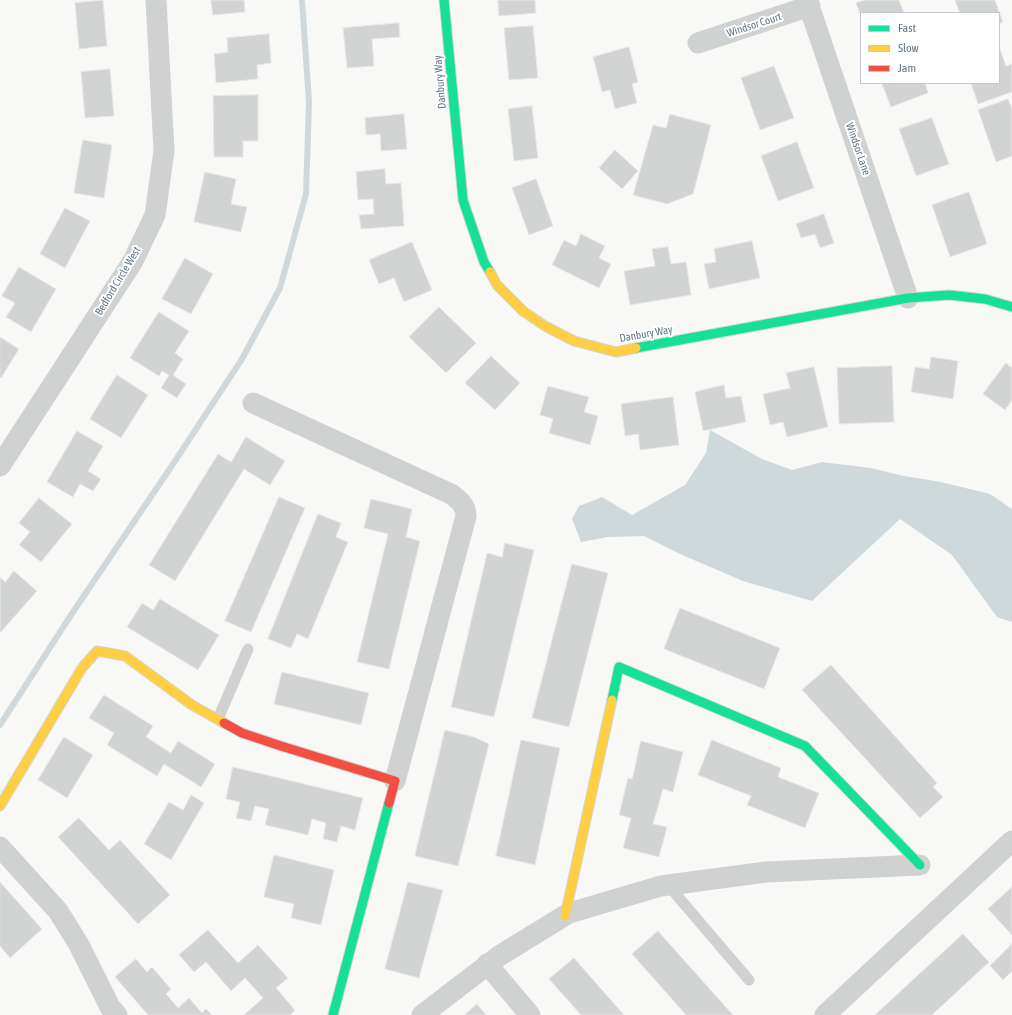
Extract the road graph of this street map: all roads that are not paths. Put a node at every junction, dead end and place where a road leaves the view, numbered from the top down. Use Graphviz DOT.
graph roads {
  1 [pos="156,0"];
  2 [pos="444,0"];
  3 [pos="808,3"];
  4 [pos="698,43"];
  5 [pos="908,298"];
  6 [pos="1012,307"];
  7 [pos="253,403"];
  8 [pos="0,466"];
  9 [pos="248,649"];
  10 [pos="218,719"];
  11 [pos="395,781"];
  12 [pos="0,806"];
  13 [pos="1012,842"];
  14 [pos="0,847"];
  15 [pos="920,865"];
  16 [pos="668,885"];
  17 [pos="565,916"];
  18 [pos="487,964"];
  19 [pos="749,980"];
  20 [pos="117,1015"];
  21 [pos="333,1015"];
  22 [pos="422,1015"];
  23 [pos="530,1015"];
  24 [pos="825,1015"];
  1 -- 8 [label="street, Bedford Circle West"];
  2 -- 5 [label="street, Danbury Way"];
  3 -- 4 [label="street, Windsor Court"];
  3 -- 5 [label="street, Windsor Lane"];
  5 -- 6 [label="street, Danbury Way"];
  7 -- 11 [label="street"];
  9 -- 10 [label="lane"];
  10 -- 11 [label="street"];
  10 -- 12 [label="street"];
  11 -- 21 [label="street"];
  13 -- 24 [label="street"];
  14 -- 20 [label="street"];
  15 -- 16 [label="street"];
  15 -- 17 [label="street"];
  16 -- 17 [label="street"];
  16 -- 19 [label="lane"];
  17 -- 18 [label="street"];
  18 -- 22 [label="street"];
  18 -- 23 [label="street"];
}
